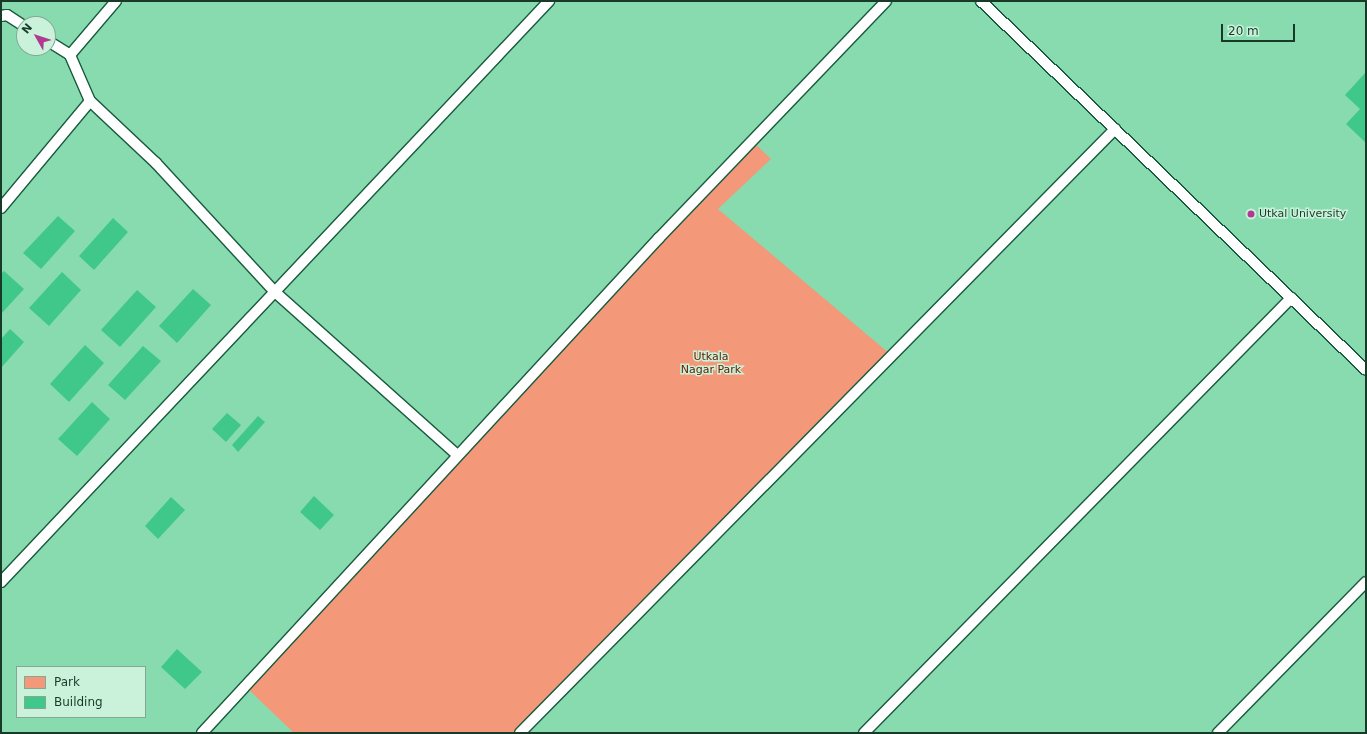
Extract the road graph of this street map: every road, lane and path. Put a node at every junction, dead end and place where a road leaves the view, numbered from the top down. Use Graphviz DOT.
graph roads {
  1 [pos="116,1"];
  2 [pos="549,1"];
  3 [pos="886,1"];
  4 [pos="981,1"];
  5 [pos="1,16"];
  6 [pos="16,21"];
  7 [pos="56,46"];
  8 [pos="70,55"];
  9 [pos="90,101"];
  10 [pos="1115,130"];
  11 [pos="1,208"];
  12 [pos="275,292"];
  13 [pos="1291,298"];
  14 [pos="1366,370"];
  15 [pos="457,455"];
  16 [pos="1,582"];
  17 [pos="1366,582"];
  18 [pos="202,733"];
  19 [pos="520,733"];
  20 [pos="864,733"];
  21 [pos="1218,733"];
  1 -- 8 [label="lane"];
  2 -- 12 [label="lane"];
  3 -- 15 [label="lane"];
  4 -- 10 [label="lane"];
  5 -- 6 [label="lane"];
  7 -- 8 [label="lane"];
  8 -- 9 [label="lane"];
  9 -- 11 [label="lane"];
  9 -- 12 [label="lane"];
  10 -- 13 [label="lane"];
  10 -- 19 [label="lane"];
  12 -- 15 [label="lane"];
  12 -- 16 [label="lane"];
  13 -- 14 [label="lane"];
  13 -- 20 [label="lane"];
  15 -- 18 [label="lane"];
  17 -- 21 [label="lane"];
}
